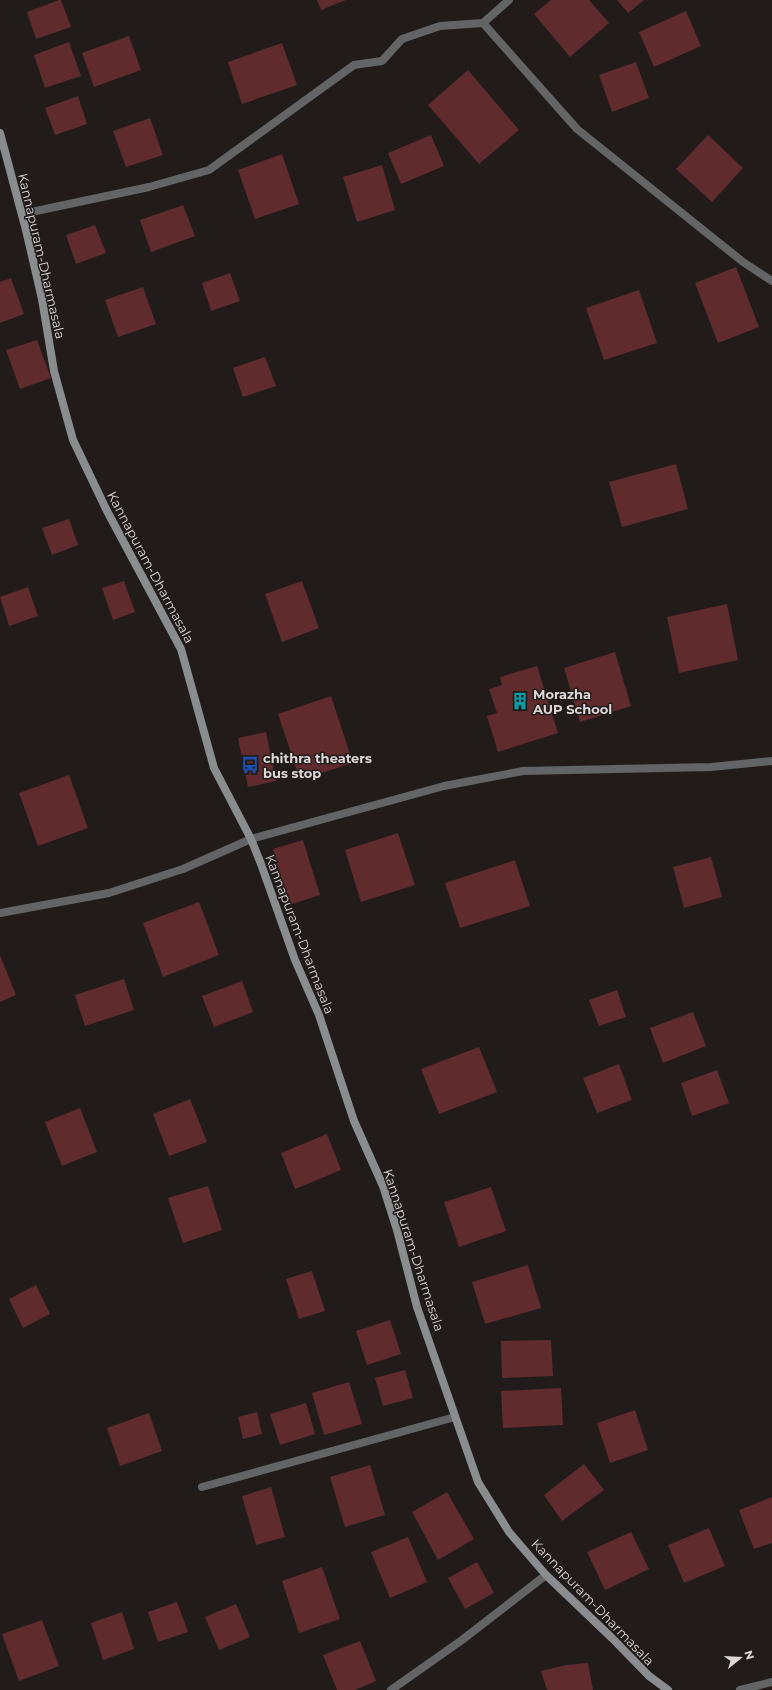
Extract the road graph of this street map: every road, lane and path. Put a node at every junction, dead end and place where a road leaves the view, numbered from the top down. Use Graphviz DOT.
graph roads {
  1 [pos="509,0"];
  2 [pos="484,24"];
  3 [pos="0,133"];
  4 [pos="22,214"];
  5 [pos="772,281"];
  6 [pos="772,761"];
  7 [pos="251,839"];
  8 [pos="0,913"];
  9 [pos="455,1417"];
  10 [pos="202,1487"];
  11 [pos="546,1575"];
  12 [pos="772,1682"];
  13 [pos="391,1690"];
  14 [pos="668,1690"];
  15 [pos="740,1690"];
  1 -- 2 [label="street"];
  2 -- 4 [label="street"];
  2 -- 5 [label="street"];
  3 -- 4 [label="main road, Kannapuram-Dharmasala"];
  4 -- 7 [label="main road, Kannapuram-Dharmasala"];
  6 -- 7 [label="street"];
  7 -- 8 [label="street"];
  7 -- 9 [label="main road, Kannapuram-Dharmasala"];
  9 -- 10 [label="street"];
  9 -- 11 [label="main road, Kannapuram-Dharmasala"];
  11 -- 13 [label="street"];
  11 -- 14 [label="main road, Kannapuram-Dharmasala"];
  12 -- 15 [label="street"];
}
